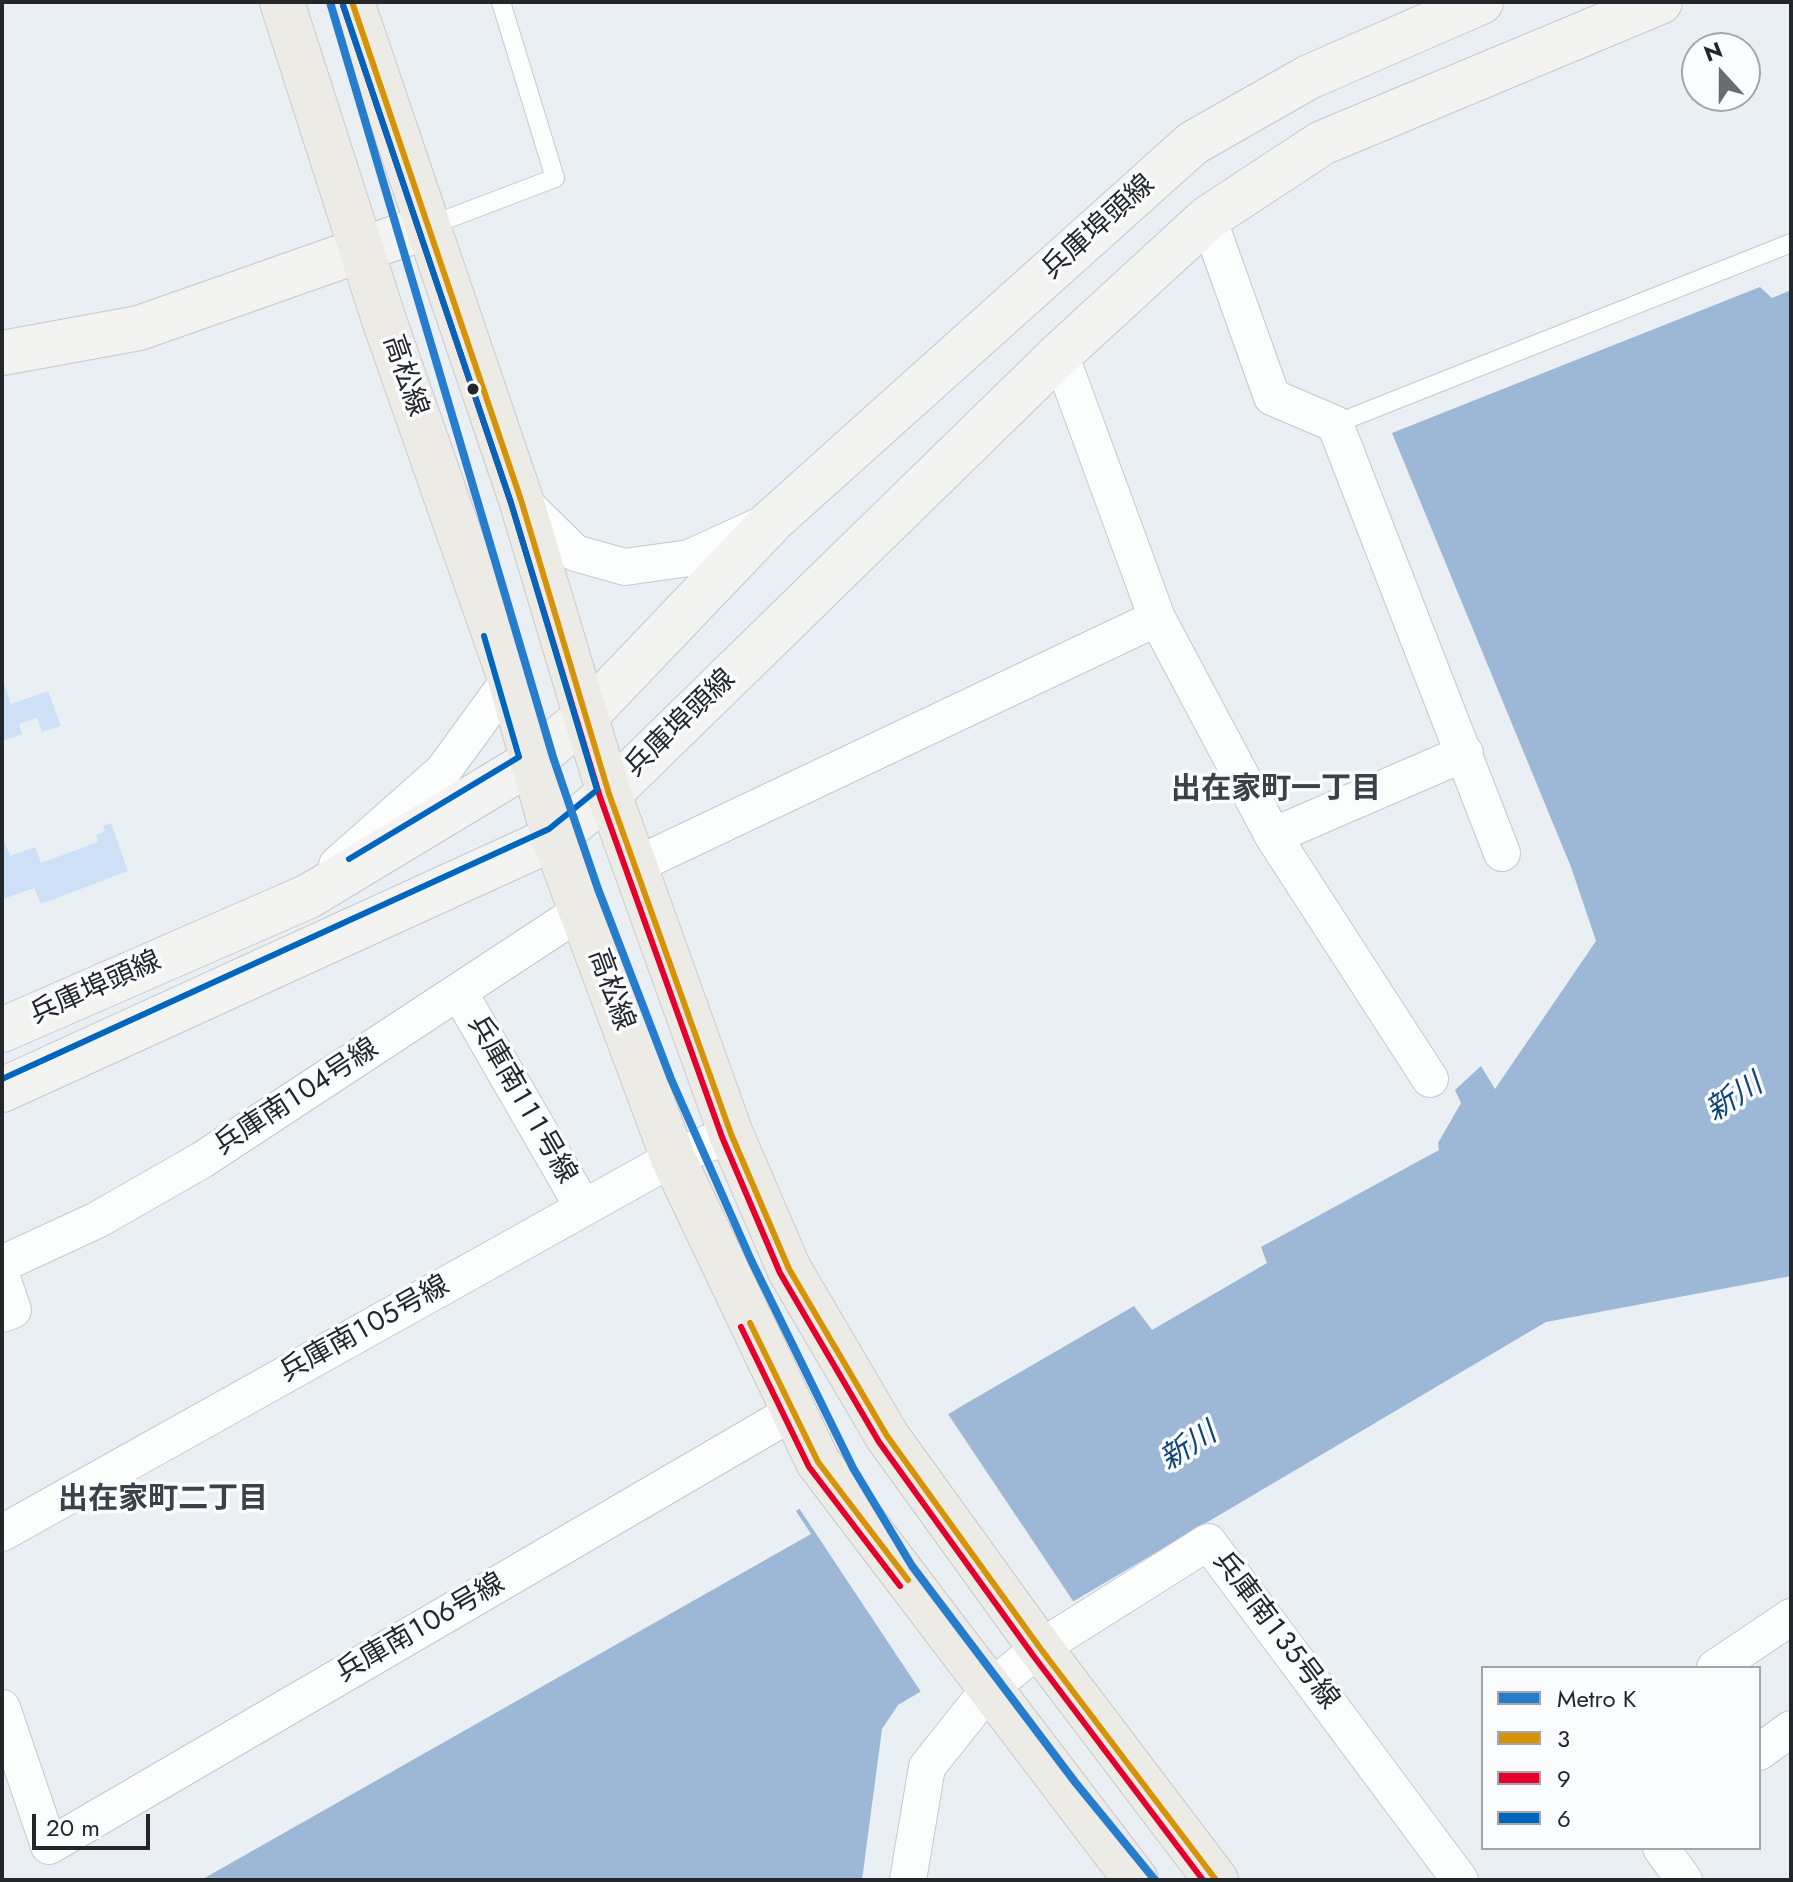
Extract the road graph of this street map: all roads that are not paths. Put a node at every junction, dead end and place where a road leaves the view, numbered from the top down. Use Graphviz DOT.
graph roads {
  1 [pos="282,2"];
  2 [pos="352,2"];
  3 [pos="501,2"];
  4 [pos="1481,2"];
  5 [pos="1660,2"];
  6 [pos="1208,218"];
  7 [pos="426,227"];
  8 [pos="1791,243"];
  9 [pos="363,248"];
  10 [pos="2,353"];
  11 [pos="1060,354"];
  12 [pos="1335,424"];
  13 [pos="521,500"];
  14 [pos="773,520"];
  15 [pos="1157,618"];
  16 [pos="510,679"];
  17 [pos="584,718"];
  18 [pos="1465,753"];
  19 [pos="531,762"];
  20 [pos="609,794"];
  21 [pos="1273,836"];
  22 [pos="554,838"];
  23 [pos="1502,853"];
  24 [pos="636,865"];
  25 [pos="309,896"];
  26 [pos="581,911"];
  27 [pos="459,992"];
  28 [pos="2,1030"];
  29 [pos="1430,1079"];
  30 [pos="2,1090"];
  31 [pos="731,1134"];
  32 [pos="673,1158"];
  33 [pos="583,1207"];
  34 [pos="2,1264"];
  35 [pos="2,1278"];
  36 [pos="2,1314"];
  37 [pos="793,1412"];
  38 [pos="2,1533"];
  39 [pos="1791,1617"];
  40 [pos="1035,1641"];
  41 [pos="1718,1666"];
  42 [pos="982,1678"];
  43 [pos="2,1708"];
  44 [pos="1791,1729"];
  45 [pos="1761,1751"];
  46 [pos="1662,1850"];
  47 [pos="911,1877"];
  48 [pos="1136,1880"];
  49 [pos="1216,1880"];
  50 [pos="1460,1880"];
  51 [pos="1684,1880"];
  1 -- 9 [label="main road, 高松線"];
  2 -- 7 [label="main road"];
  3 -- 7 [label="lane"];
  4 -- 14 [label="main road, 兵庫埠頭線"];
  5 -- 6 [label="main road, 兵庫埠頭線"];
  6 -- 11 [label="main road, 兵庫埠頭線"];
  6 -- 12 [label="street"];
  7 -- 9 [label="main road"];
  7 -- 13 [label="main road"];
  8 -- 12 [label="lane"];
  9 -- 10 [label="main road"];
  9 -- 16 [label="main road, 高松線"];
  11 -- 15 [label="street"];
  11 -- 20 [label="main road, 兵庫埠頭線"];
  12 -- 18 [label="street"];
  13 -- 14 [label="street"];
  13 -- 17 [label="main road"];
  14 -- 17 [label="main road, 兵庫埠頭線"];
  15 -- 21 [label="street"];
  15 -- 24 [label="street"];
  16 -- 19 [label="main road, 高松線"];
  16 -- 25 [label="street"];
  17 -- 19 [label="main road, 兵庫埠頭線"];
  17 -- 20 [label="main road"];
  18 -- 21 [label="street"];
  18 -- 23 [label="street"];
  19 -- 22 [label="main road, 高松線"];
  19 -- 25 [label="main road, 兵庫埠頭線"];
  20 -- 22 [label="main road, 兵庫埠頭線"];
  20 -- 24 [label="main road"];
  21 -- 29 [label="street"];
  22 -- 26 [label="main road, 高松線"];
  22 -- 30 [label="main road, 兵庫埠頭線"];
  24 -- 31 [label="main road"];
  25 -- 28 [label="main road, 兵庫埠頭線"];
  26 -- 27 [label="street, 兵庫南１０４号線"];
  26 -- 32 [label="main road, 高松線"];
  27 -- 33 [label="street, 兵庫南１１１号線"];
  27 -- 34 [label="street, 兵庫南１０４号線"];
  31 -- 32 [label="street, 兵庫南１０５号線"];
  31 -- 40 [label="main road"];
  32 -- 33 [label="street, 兵庫南１０５号線"];
  32 -- 37 [label="main road, 高松線"];
  33 -- 38 [label="street, 兵庫南１０５号線"];
  35 -- 36 [label="street"];
  37 -- 42 [label="main road, 高松線"];
  37 -- 43 [label="street, 兵庫南１０６号線"];
  39 -- 41 [label="street"];
  40 -- 42 [label="street"];
  40 -- 49 [label="main road"];
  40 -- 50 [label="street, 兵庫南１３５号線"];
  42 -- 47 [label="street"];
  42 -- 48 [label="main road, 高松線"];
  44 -- 45 [label="street"];
  46 -- 51 [label="street"];
}
